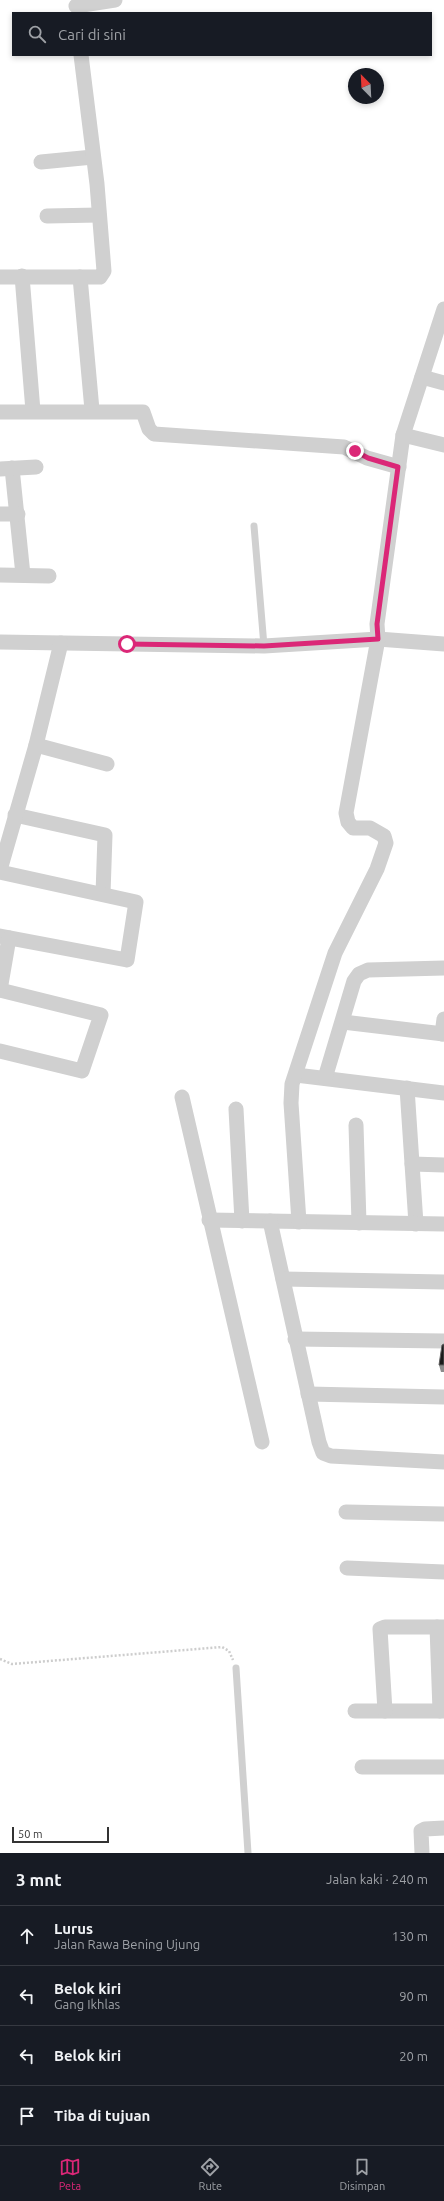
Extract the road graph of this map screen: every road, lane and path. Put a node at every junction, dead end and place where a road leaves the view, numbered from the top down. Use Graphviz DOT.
graph roads {
  1 [pos="115,0"];
  2 [pos="76,6"];
  3 [pos="81,56"];
  4 [pos="93,157"];
  5 [pos="41,162"];
  6 [pos="99,215"];
  7 [pos="47,216"];
  8 [pos="22,276"];
  9 [pos="0,277"];
  10 [pos="80,277"];
  11 [pos="443,316"];
  12 [pos="422,377"];
  13 [pos="444,383"];
  14 [pos="34,410"];
  15 [pos="92,410"];
  16 [pos="0,412"];
  17 [pos="403,435"];
  18 [pos="444,445"];
  19 [pos="36,467"];
  20 [pos="398,467"];
  21 [pos="6,468"];
  22 [pos="0,514"];
  23 [pos="18,514"];
  24 [pos="254,526"];
  25 [pos="0,575"];
  26 [pos="24,576"];
  27 [pos="49,576"];
  28 [pos="378,639"];
  29 [pos="0,642"];
  30 [pos="61,643"];
  31 [pos="444,644"];
  32 [pos="264,646"];
  33 [pos="36,745"];
  34 [pos="107,764"];
  35 [pos="15,815"];
  36 [pos="0,871"];
  37 [pos="103,894"];
  38 [pos="5,937"];
  39 [pos="444,968"];
  40 [pos="0,990"];
  41 [pos="343,1022"];
  42 [pos="443,1029"];
  43 [pos="0,1051"];
  44 [pos="296,1075"];
  45 [pos="325,1078"];
  46 [pos="407,1088"];
  47 [pos="444,1093"];
  48 [pos="182,1097"];
  49 [pos="236,1109"];
  50 [pos="356,1125"];
  51 [pos="412,1164"];
  52 [pos="444,1165"];
  53 [pos="209,1220"];
  54 [pos="242,1221"];
  55 [pos="270,1221"];
  56 [pos="299,1222"];
  57 [pos="359,1223"];
  58 [pos="416,1224"];
  59 [pos="444,1224"];
  60 [pos="282,1279"];
  61 [pos="444,1282"];
  62 [pos="296,1339"];
  63 [pos="444,1341"];
  64 [pos="308,1394"];
  65 [pos="444,1396"];
  66 [pos="262,1442"];
  67 [pos="444,1462"];
  68 [pos="346,1512"];
  69 [pos="444,1514"];
  70 [pos="347,1568"];
  71 [pos="444,1572"];
  72 [pos="440,1627"];
  73 [pos="0,1659"];
  74 [pos="236,1668"];
  75 [pos="355,1711"];
  76 [pos="385,1711"];
  77 [pos="442,1711"];
  78 [pos="362,1767"];
  79 [pos="444,1767"];
  80 [pos="444,1828"];
  81 [pos="248,1853"];
  82 [pos="422,1853"];
  1 -- 2 [label="street"];
  3 -- 4 [label="street"];
  4 -- 5 [label="street"];
  4 -- 6 [label="street"];
  6 -- 7 [label="street"];
  6 -- 10 [label="street"];
  8 -- 9 [label="street"];
  8 -- 10 [label="street"];
  8 -- 14 [label="street"];
  10 -- 15 [label="street"];
  11 -- 12 [label="street"];
  12 -- 13 [label="street"];
  12 -- 17 [label="street"];
  14 -- 15 [label="street"];
  14 -- 16 [label="street"];
  15 -- 20 [label="street"];
  17 -- 18 [label="street"];
  17 -- 20 [label="street"];
  19 -- 21 [label="street"];
  20 -- 28 [label="street"];
  21 -- 23 [label="street"];
  22 -- 23 [label="street"];
  23 -- 26 [label="street"];
  24 -- 32 [label="lane"];
  25 -- 26 [label="street"];
  26 -- 27 [label="street"];
  28 -- 31 [label="street"];
  28 -- 32 [label="street"];
  28 -- 44 [label="street"];
  29 -- 30 [label="street"];
  30 -- 32 [label="street"];
  30 -- 33 [label="street"];
  33 -- 34 [label="street"];
  33 -- 35 [label="street"];
  35 -- 36 [label="street"];
  35 -- 37 [label="street"];
  36 -- 37 [label="street"];
  37 -- 38 [label="street"];
  38 -- 40 [label="street"];
  39 -- 41 [label="street"];
  40 -- 43 [label="street"];
  41 -- 42 [label="street"];
  41 -- 45 [label="street"];
  44 -- 45 [label="street"];
  44 -- 56 [label="street"];
  45 -- 46 [label="street"];
  46 -- 47 [label="street"];
  46 -- 51 [label="street"];
  48 -- 53 [label="street"];
  49 -- 54 [label="street"];
  50 -- 57 [label="street"];
  51 -- 52 [label="street"];
  51 -- 58 [label="street"];
  53 -- 54 [label="street"];
  53 -- 66 [label="street"];
  54 -- 55 [label="street"];
  55 -- 56 [label="street"];
  55 -- 60 [label="street"];
  56 -- 57 [label="street"];
  57 -- 58 [label="street"];
  58 -- 59 [label="street"];
  60 -- 61 [label="street"];
  60 -- 62 [label="street"];
  62 -- 63 [label="street"];
  62 -- 64 [label="street"];
  64 -- 65 [label="street"];
  64 -- 67 [label="street"];
  68 -- 69 [label="street"];
  70 -- 71 [label="street"];
  72 -- 76 [label="street"];
  72 -- 77 [label="street"];
  73 -- 74 [label="path"];
  74 -- 81 [label="lane"];
  75 -- 76 [label="street"];
  76 -- 77 [label="street"];
  78 -- 79 [label="street"];
  80 -- 82 [label="street"];
}
